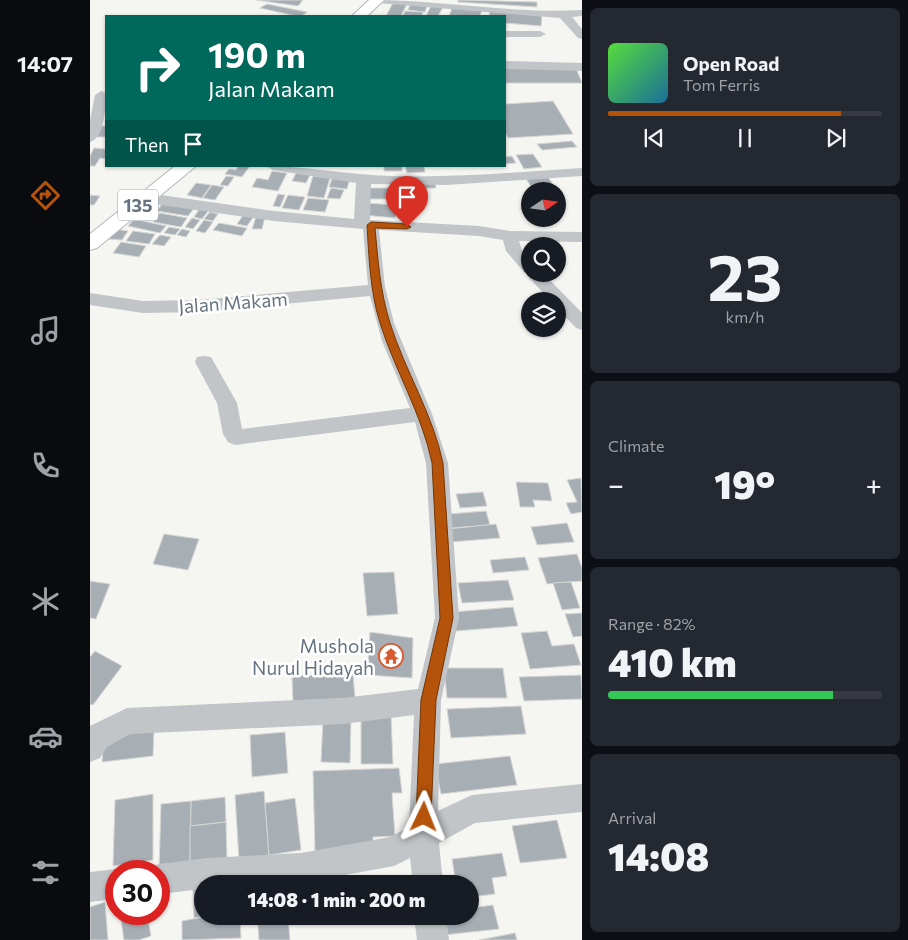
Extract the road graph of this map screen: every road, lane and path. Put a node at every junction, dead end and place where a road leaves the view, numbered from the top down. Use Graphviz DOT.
graph roads {
  1 [pos="377,0"];
  2 [pos="582,13"];
  3 [pos="360,15"];
  4 [pos="564,15"];
  5 [pos="506,34"];
  6 [pos="540,34"];
  7 [pos="582,36"];
  8 [pos="506,65"];
  9 [pos="582,67"];
  10 [pos="101,95"];
  11 [pos="90,138"];
  12 [pos="90,144"];
  13 [pos="105,145"];
  14 [pos="280,167"];
  15 [pos="180,169"];
  16 [pos="582,172"];
  17 [pos="364,179"];
  18 [pos="147,198"];
  19 [pos="366,224"];
  20 [pos="510,236"];
  21 [pos="582,238"];
  22 [pos="90,244"];
  23 [pos="521,258"];
  24 [pos="543,282"];
  25 [pos="376,290"];
  26 [pos="90,299"];
  27 [pos="582,324"];
  28 [pos="204,362"];
  29 [pos="422,414"];
  30 [pos="428,700"];
  31 [pos="90,748"];
  32 [pos="582,798"];
  33 [pos="423,836"];
  34 [pos="427,875"];
  35 [pos="170,878"];
  36 [pos="105,885"];
  37 [pos="90,887"];
  38 [pos="431,925"];
  39 [pos="433,940"];
  1 -- 3 [label="main road"];
  1 -- 4 [label="street"];
  2 -- 4 [label="street"];
  4 -- 7 [label="street"];
  5 -- 6 [label="street"];
  8 -- 9 [label="street"];
  10 -- 11 [label="street"];
  12 -- 13 [label="street"];
  14 -- 17 [label="street"];
  15 -- 18 [label="main road, 135"];
  16 -- 17 [label="street"];
  17 -- 19 [label="street"];
  18 -- 19 [label="street"];
  18 -- 22 [label="main road, 135"];
  19 -- 20 [label="street"];
  19 -- 25 [label="street"];
  20 -- 21 [label="street"];
  20 -- 23 [label="street"];
  24 -- 27 [label="street"];
  25 -- 26 [label="street, Jalan Makam"];
  25 -- 29 [label="street"];
  28 -- 29 [label="street"];
  29 -- 30 [label="street"];
  30 -- 31 [label="street"];
  30 -- 33 [label="street"];
  32 -- 33 [label="street"];
  33 -- 34 [label="street"];
  33 -- 35 [label="street"];
  36 -- 37 [label="street"];
  38 -- 39 [label="street"];
}
